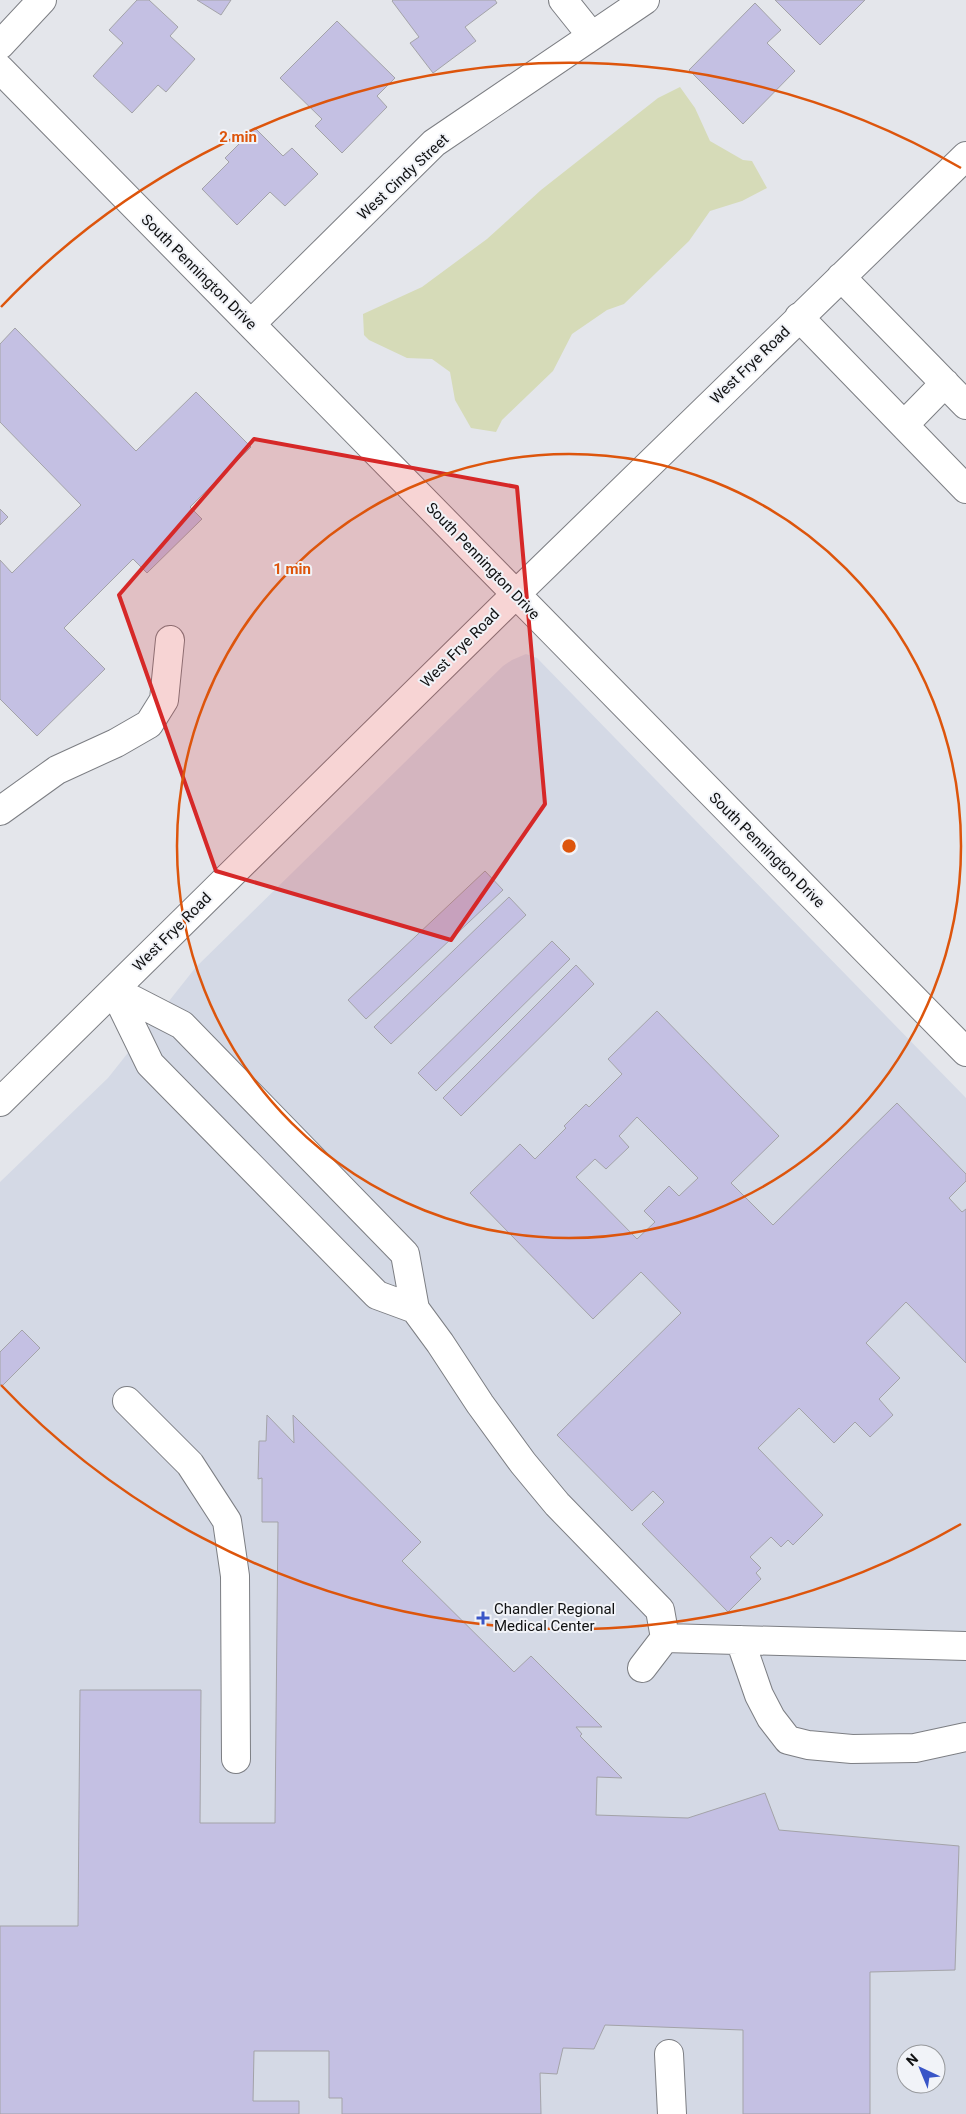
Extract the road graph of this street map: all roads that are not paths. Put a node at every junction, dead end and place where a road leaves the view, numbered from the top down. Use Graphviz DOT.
graph roads {
  1 [pos="42,0"];
  2 [pos="563,0"];
  3 [pos="645,0"];
  4 [pos="591,35"];
  5 [pos="0,45"];
  6 [pos="0,69"];
  7 [pos="966,156"];
  8 [pos="841,277"];
  9 [pos="799,317"];
  10 [pos="251,324"];
  11 [pos="946,383"];
  12 [pos="966,405"];
  13 [pos="904,424"];
  14 [pos="966,489"];
  15 [pos="516,594"];
  16 [pos="170,640"];
  17 [pos="0,811"];
  18 [pos="114,990"];
  19 [pos="966,1052"];
  20 [pos="0,1102"];
  21 [pos="415,1309"];
  22 [pos="127,1402"];
  23 [pos="665,1638"];
  24 [pos="740,1640"];
  25 [pos="966,1646"];
  26 [pos="642,1668"];
  27 [pos="966,1737"];
  28 [pos="236,1759"];
  29 [pos="669,2054"];
  30 [pos="672,2114"];
  1 -- 5 [label="street"];
  2 -- 4 [label="street"];
  3 -- 4 [label="street, West Cindy Street"];
  4 -- 10 [label="street, West Cindy Street"];
  6 -- 10 [label="street, South Pennington Drive"];
  7 -- 8 [label="street, West Frye Road"];
  8 -- 9 [label="street, West Frye Road"];
  8 -- 11 [label="street"];
  9 -- 13 [label="street"];
  9 -- 15 [label="street, West Frye Road"];
  10 -- 15 [label="street, South Pennington Drive"];
  11 -- 12 [label="street"];
  11 -- 13 [label="street"];
  13 -- 14 [label="street"];
  15 -- 18 [label="street, West Frye Road"];
  15 -- 19 [label="street, South Pennington Drive"];
  16 -- 17 [label="street"];
  18 -- 20 [label="street, West Frye Road"];
  18 -- 21 [label="street"];
  18 -- 21 [label="street"];
  21 -- 23 [label="street"];
  22 -- 28 [label="street"];
  23 -- 24 [label="street"];
  23 -- 26 [label="street"];
  24 -- 25 [label="street"];
  24 -- 27 [label="street"];
  29 -- 30 [label="street"];
}
